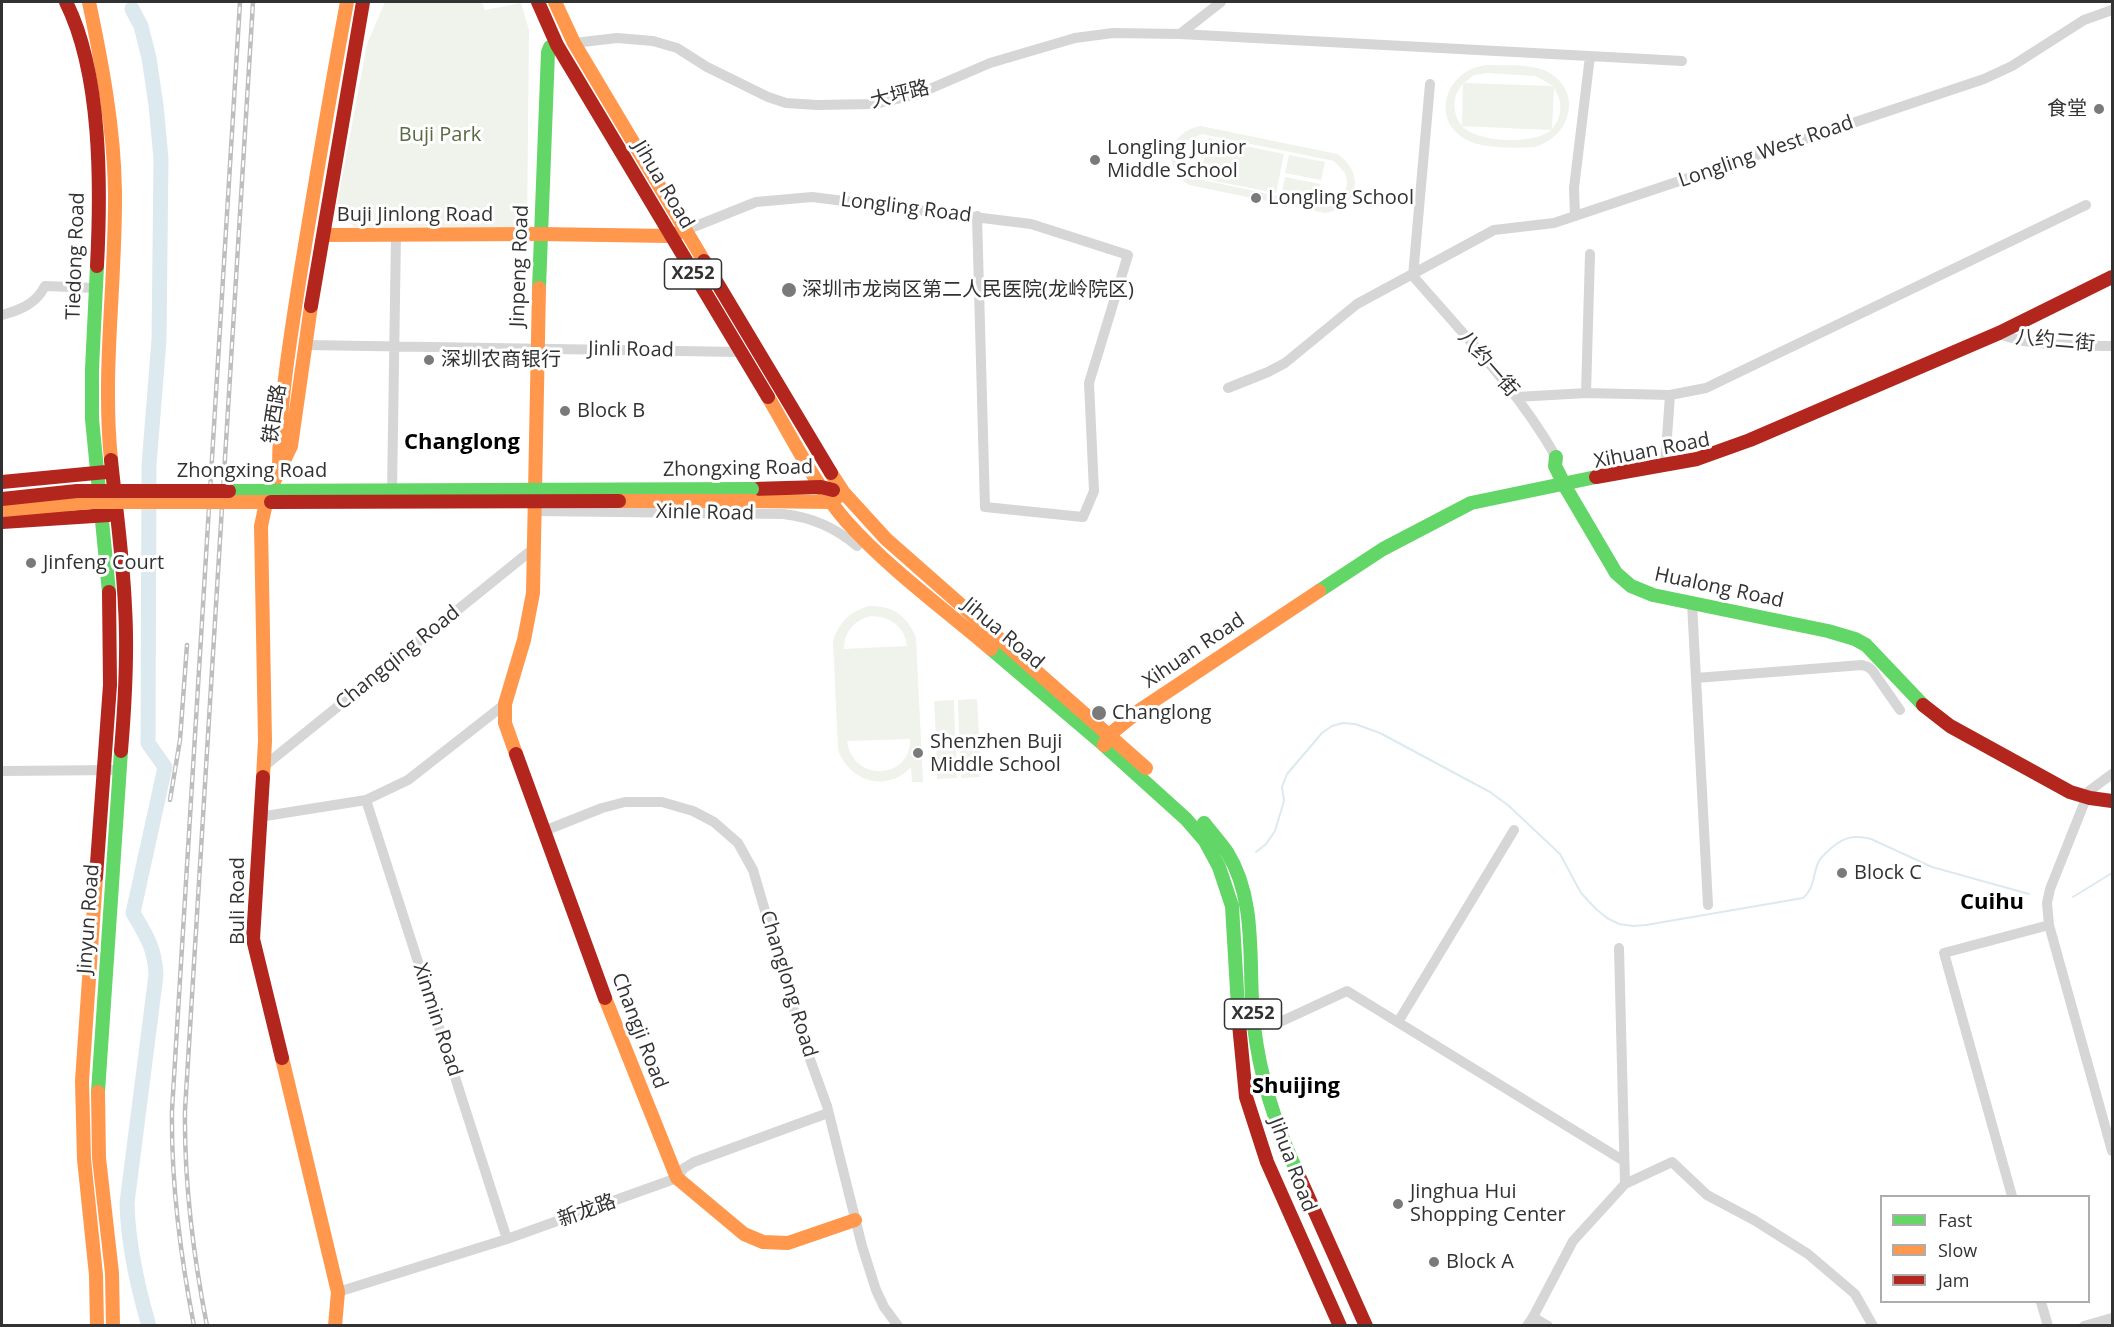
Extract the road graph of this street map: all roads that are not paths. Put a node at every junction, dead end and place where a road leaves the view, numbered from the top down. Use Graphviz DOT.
graph roads {
  1 [pos="66,2"];
  2 [pos="89,2"];
  3 [pos="347,2"];
  4 [pos="363,2"];
  5 [pos="538,2"];
  6 [pos="555,2"];
  7 [pos="1221,2"];
  8 [pos="2112,10"];
  9 [pos="1180,34"];
  10 [pos="574,43"];
  11 [pos="557,45"];
  12 [pos="1590,56"];
  13 [pos="1683,61"];
  14 [pos="1430,84"];
  15 [pos="2086,205"];
  16 [pos="977,216"];
  17 [pos="1575,216"];
  18 [pos="686,230"];
  19 [pos="324,234"];
  20 [pos="396,234"];
  21 [pos="540,234"];
  22 [pos="670,236"];
  23 [pos="1590,254"];
  24 [pos="1413,276"];
  25 [pos="2112,277"];
  26 [pos="2112,287"];
  27 [pos="95,288"];
  28 [pos="2,315"];
  29 [pos="293,322"];
  30 [pos="308,324"];
  31 [pos="2004,336"];
  32 [pos="306,345"];
  33 [pos="2112,346"];
  34 [pos="394,347"];
  35 [pos="537,349"];
  36 [pos="740,352"];
  37 [pos="1228,388"];
  38 [pos="1586,393"];
  39 [pos="1670,395"];
  40 [pos="1517,397"];
  41 [pos="1556,457"];
  42 [pos="1665,465"];
  43 [pos="279,470"];
  44 [pos="112,472"];
  45 [pos="97,473"];
  46 [pos="2,482"];
  47 [pos="1570,484"];
  48 [pos="821,487"];
  49 [pos="392,493"];
  50 [pos="844,493"];
  51 [pos="752,495"];
  52 [pos="268,496"];
  53 [pos="2,498"];
  54 [pos="534,502"];
  55 [pos="831,502"];
  56 [pos="2,510"];
  57 [pos="101,515"];
  58 [pos="117,515"];
  59 [pos="2,522"];
  60 [pos="865,539"];
  61 [pos="533,549"];
  62 [pos="1692,603"];
  63 [pos="1696,678"];
  64 [pos="505,704"];
  65 [pos="1900,710"];
  66 [pos="1109,740"];
  67 [pos="263,767"];
  68 [pos="120,770"];
  69 [pos="2,771"];
  70 [pos="104,771"];
  71 [pos="2112,774"];
  72 [pos="2088,794"];
  73 [pos="2112,794"];
  74 [pos="366,800"];
  75 [pos="2112,801"];
  76 [pos="259,817"];
  77 [pos="1514,830"];
  78 [pos="544,831"];
  79 [pos="1708,905"];
  80 [pos="2049,924"];
  81 [pos="1619,948"];
  82 [pos="1398,1022"];
  83 [pos="1254,1026"];
  84 [pos="1239,1027"];
  85 [pos="828,1113"];
  86 [pos="2112,1151"];
  87 [pos="1624,1161"];
  88 [pos="676,1178"];
  89 [pos="1625,1184"];
  90 [pos="2011,1195"];
  91 [pos="855,1220"];
  92 [pos="507,1239"];
  93 [pos="338,1292"];
  94 [pos="2042,1303"];
  95 [pos="2112,1318"];
  96 [pos="1530,1322"];
  97 [pos="98,1326"];
  98 [pos="113,1326"];
  99 [pos="335,1326"];
  100 [pos="898,1326"];
  101 [pos="1340,1326"];
  102 [pos="1366,1326"];
  103 [pos="1548,1326"];
  104 [pos="1873,1326"];
  105 [pos="2048,1326"];
  106 [pos="2084,1326"];
  1 -- 27 [label="main road, Tiedong Road"];
  2 -- 44 [label="main road, Tiedong Road"];
  3 -- 29 [label="main road, 铁西路"];
  4 -- 19 [label="main road, 铁西路"];
  5 -- 11 [label="main road, Jihua Road / X252"];
  6 -- 10 [label="main road, Jihua Road / X252"];
  7 -- 9 [label="street"];
  8 -- 17 [label="street, Longling West Road"];
  9 -- 10 [label="street, 大坪路"];
  9 -- 12 [label="street, 大坪路"];
  10 -- 18 [label="main road, Jihua Road / X252"];
  11 -- 21 [label="main road, Jinpeng Road"];
  11 -- 22 [label="main road, Jihua Road / X252"];
  12 -- 13 [label="street, 大坪路"];
  12 -- 17 [label="street"];
  14 -- 24 [label="street"];
  15 -- 39 [label="street"];
  16 -- 16 [label="street, Longling Road"];
  16 -- 18 [label="street, Longling Road"];
  17 -- 24 [label="street, Longling West Road"];
  18 -- 22 [label="main road, Buji Jinlong Road"];
  18 -- 50 [label="main road, Jihua Road / X252"];
  19 -- 20 [label="main road, Buji Jinlong Road"];
  19 -- 30 [label="main road, 铁西路"];
  20 -- 21 [label="main road, Buji Jinlong Road"];
  20 -- 34 [label="street"];
  21 -- 22 [label="main road, Buji Jinlong Road"];
  21 -- 35 [label="main road, Jinpeng Road"];
  22 -- 36 [label="main road, Jihua Road / X252"];
  23 -- 38 [label="street"];
  24 -- 37 [label="street, Longling West Road"];
  24 -- 40 [label="street, 八约一街"];
  25 -- 31 [label="main road, Xihuan Road"];
  26 -- 31 [label="main road, Xihuan Road"];
  27 -- 28 [label="street"];
  27 -- 45 [label="main road, Tiedong Road"];
  29 -- 30 [label="main road"];
  29 -- 43 [label="main road, 铁西路"];
  30 -- 32 [label="main road, 铁西路"];
  31 -- 33 [label="street, 八约二街"];
  31 -- 42 [label="main road, Xihuan Road"];
  31 -- 47 [label="main road, Xihuan Road"];
  32 -- 34 [label="street, Jinli Road"];
  32 -- 43 [label="main road, 铁西路"];
  34 -- 35 [label="street, Jinli Road"];
  34 -- 49 [label="street"];
  35 -- 36 [label="street, Jinli Road"];
  35 -- 54 [label="main road, Jinpeng Road"];
  36 -- 48 [label="main road, Jihua Road / X252"];
  38 -- 39 [label="street"];
  38 -- 40 [label="street"];
  39 -- 42 [label="street"];
  40 -- 41 [label="street, 八约一街"];
  41 -- 47 [label="main road, Hualong Road"];
  42 -- 47 [label="main road, Xihuan Road"];
  43 -- 52 [label="main road, Buli Road"];
  44 -- 45 [label="main road"];
  44 -- 58 [label="main road, Tiedong Road"];
  45 -- 46 [label="main road"];
  45 -- 57 [label="main road, Tiedong Road"];
  47 -- 62 [label="main road, Hualong Road"];
  47 -- 66 [label="main road, Xihuan Road"];
  47 -- 72 [label="main road, Hualong Road"];
  48 -- 50 [label="main road, Zhongxing Road"];
  48 -- 51 [label="main road, Zhongxing Road"];
  48 -- 55 [label="main road, Jihua Road / X252"];
  49 -- 52 [label="street"];
  49 -- 54 [label="street"];
  50 -- 55 [label="main road, Zhongxing Road"];
  50 -- 66 [label="main road, Jihua Road / X252"];
  51 -- 53 [label="main road, Zhongxing Road, bridge"];
  51 -- 55 [label="main road, Zhongxing Road"];
  51 -- 56 [label="main road, Zhongxing Road, bridge"];
  52 -- 54 [label="street"];
  52 -- 67 [label="main road, Buli Road"];
  54 -- 60 [label="street, Xinle Road"];
  54 -- 61 [label="main road, Jinpeng Road"];
  55 -- 60 [label="main road, Jihua Road / X252"];
  57 -- 58 [label="main road"];
  57 -- 59 [label="main road"];
  57 -- 70 [label="main road, Jinyun Road"];
  58 -- 68 [label="main road, Jinyun Road"];
  60 -- 66 [label="main road, Jihua Road / X252"];
  61 -- 64 [label="main road, Jinpeng Road"];
  61 -- 67 [label="street, Changqing Road"];
  62 -- 63 [label="street"];
  62 -- 72 [label="main road, Hualong Road"];
  63 -- 65 [label="street"];
  63 -- 79 [label="street"];
  64 -- 74 [label="street"];
  64 -- 78 [label="main road, Changji Road"];
  66 -- 83 [label="main road, Jihua Road / X252"];
  66 -- 84 [label="main road, Jihua Road / X252"];
  67 -- 76 [label="main road, Buli Road"];
  68 -- 70 [label="street"];
  68 -- 98 [label="main road, Jinyun Road"];
  69 -- 70 [label="street"];
  70 -- 97 [label="main road, Jinyun Road"];
  71 -- 72 [label="street"];
  72 -- 73 [label="main road, Hualong Road"];
  72 -- 75 [label="main road, Hualong Road"];
  72 -- 80 [label="street"];
  74 -- 76 [label="street"];
  74 -- 92 [label="street, Xinmin Road"];
  76 -- 93 [label="main road, Buli Road"];
  77 -- 82 [label="street"];
  78 -- 85 [label="street, Changlong Road"];
  78 -- 88 [label="main road, Changji Road"];
  80 -- 86 [label="street"];
  80 -- 90 [label="street"];
  81 -- 87 [label="street"];
  82 -- 83 [label="street"];
  82 -- 87 [label="street"];
  83 -- 84 [label="street"];
  83 -- 102 [label="main road, Jihua Road / X252"];
  84 -- 101 [label="main road, Jihua Road / X252"];
  85 -- 88 [label="street, 新龙路"];
  85 -- 91 [label="street, Changlong Road"];
  87 -- 89 [label="street"];
  88 -- 91 [label="main road, Changji Road"];
  88 -- 92 [label="street, 新龙路"];
  89 -- 96 [label="street"];
  89 -- 104 [label="street"];
  91 -- 100 [label="street, Changlong Road"];
  92 -- 93 [label="street, 新龙路"];
  93 -- 99 [label="main road, Buli Road"];
  94 -- 105 [label="street"];
  95 -- 106 [label="street"];
  96 -- 103 [label="street"];
}
